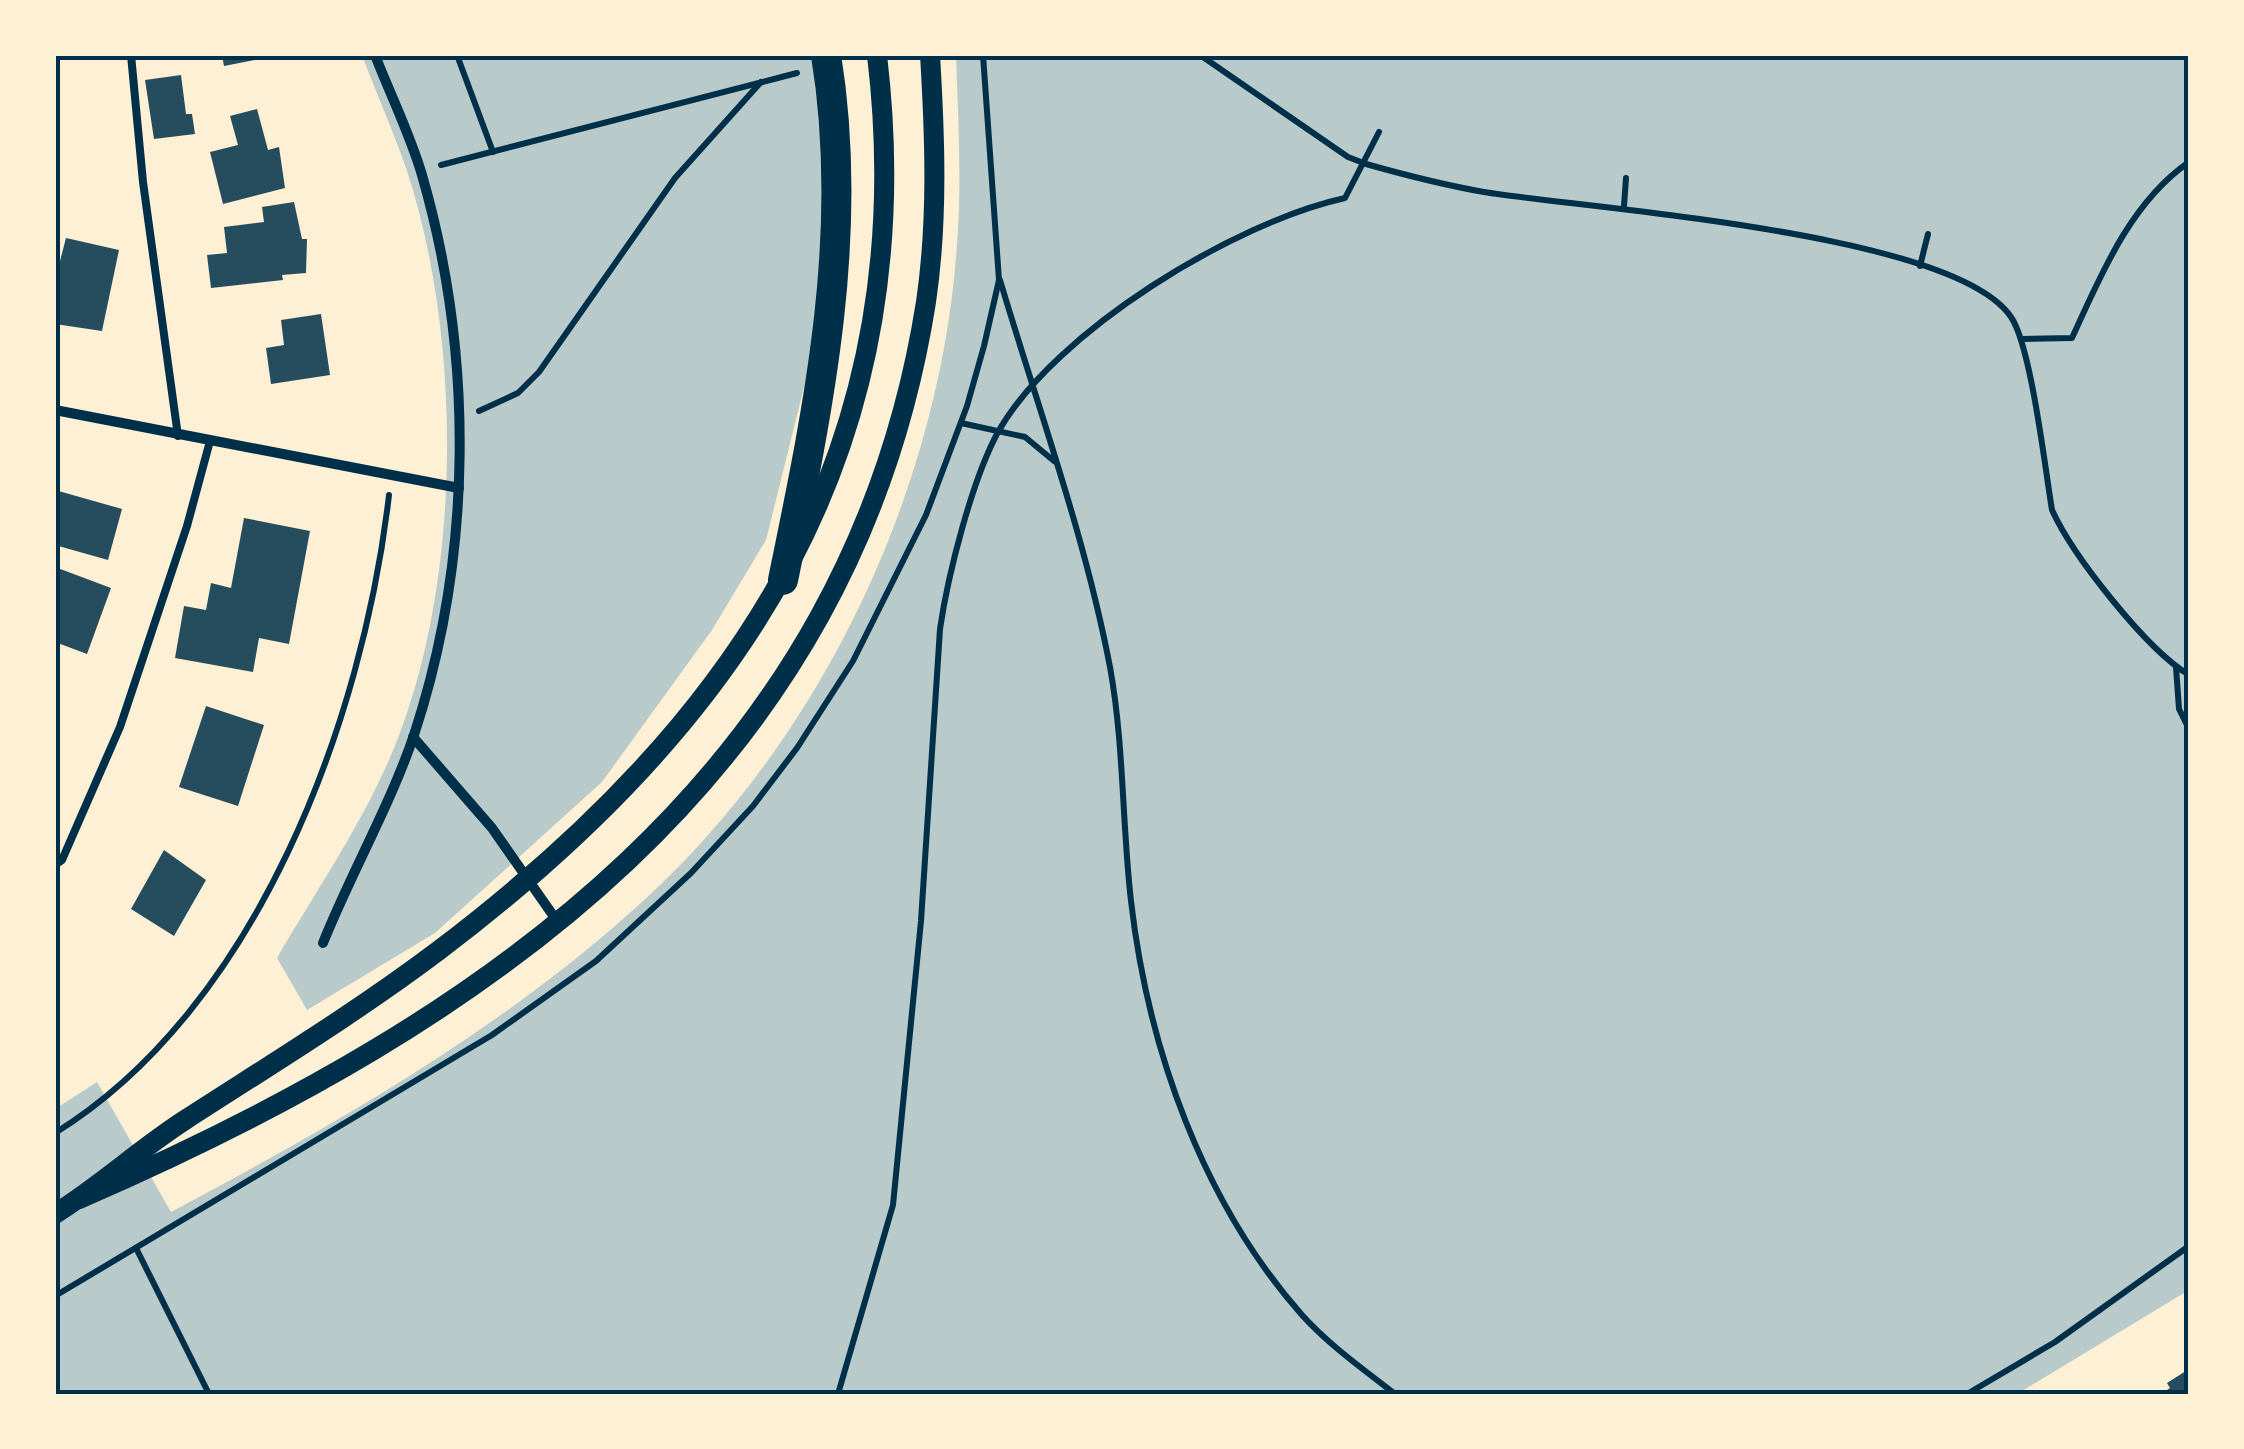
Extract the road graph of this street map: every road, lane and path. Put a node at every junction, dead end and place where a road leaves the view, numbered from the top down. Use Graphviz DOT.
graph roads {
  1 [pos="131,55"];
  2 [pos="375,55"];
  3 [pos="456,55"];
  4 [pos="877,55"];
  5 [pos="930,55"];
  6 [pos="1200,55"];
  7 [pos="818,62"];
  8 [pos="760,82"];
  9 [pos="1380,132"];
  10 [pos="493,152"];
  11 [pos="2189,162"];
  12 [pos="1366,164"];
  13 [pos="421,171"];
  14 [pos="1626,178"];
  15 [pos="1624,206"];
  16 [pos="1928,234"];
  17 [pos="1920,266"];
  18 [pos="1000,280"];
  19 [pos="2022,338"];
  20 [pos="1032,387"];
  21 [pos="55,410"];
  22 [pos="458,417"];
  23 [pos="961,422"];
  24 [pos="999,431"];
  25 [pos="178,436"];
  26 [pos="210,441"];
  27 [pos="1054,462"];
  28 [pos="392,474"];
  29 [pos="458,488"];
  30 [pos="783,580"];
  31 [pos="2176,667"];
  32 [pos="2189,675"];
  33 [pos="2189,729"];
  34 [pos="413,737"];
  35 [pos="55,865"];
  36 [pos="527,878"];
  37 [pos="559,924"];
  38 [pos="323,943"];
  39 [pos="55,1133"];
  40 [pos="79,1199"];
  41 [pos="55,1214"];
  42 [pos="2189,1246"];
  43 [pos="136,1248"];
  44 [pos="209,1394"];
  45 [pos="838,1394"];
  46 [pos="1395,1394"];
  47 [pos="1967,1394"];
  1 -- 25 [label="lane"];
  2 -- 13 [label="street"];
  3 -- 10 [label="path"];
  4 -- 30 [label="main road"];
  5 -- 37 [label="main road"];
  6 -- 12 [label="path"];
  7 -- 8 [label="path"];
  7 -- 30 [label="highway"];
  8 -- 10 [label="path"];
  8 -- 22 [label="path"];
  9 -- 12 [label="path"];
  10 -- 13 [label="path"];
  11 -- 19 [label="path"];
  12 -- 15 [label="path"];
  12 -- 20 [label="path"];
  13 -- 22 [label="street"];
  14 -- 15 [label="path"];
  15 -- 17 [label="path"];
  16 -- 17 [label="path"];
  17 -- 19 [label="path"];
  18 -- 20 [label="path"];
  19 -- 31 [label="path"];
  20 -- 24 [label="path"];
  20 -- 27 [label="path"];
  21 -- 25 [label="street"];
  22 -- 29 [label="street"];
  23 -- 24 [label="path"];
  24 -- 27 [label="path"];
  24 -- 45 [label="path"];
  25 -- 26 [label="street"];
  26 -- 28 [label="street"];
  26 -- 35 [label="lane"];
  27 -- 46 [label="path"];
  28 -- 29 [label="street"];
  28 -- 39 [label="path"];
  29 -- 34 [label="street"];
  30 -- 36 [label="main road"];
  31 -- 32 [label="path"];
  31 -- 33 [label="path"];
  34 -- 36 [label="street"];
  34 -- 38 [label="street"];
  36 -- 37 [label="street"];
  36 -- 40 [label="main road"];
  37 -- 40 [label="main road"];
  40 -- 41 [label="main road"];
  42 -- 47 [label="path"];
  43 -- 44 [label="path"];
}
